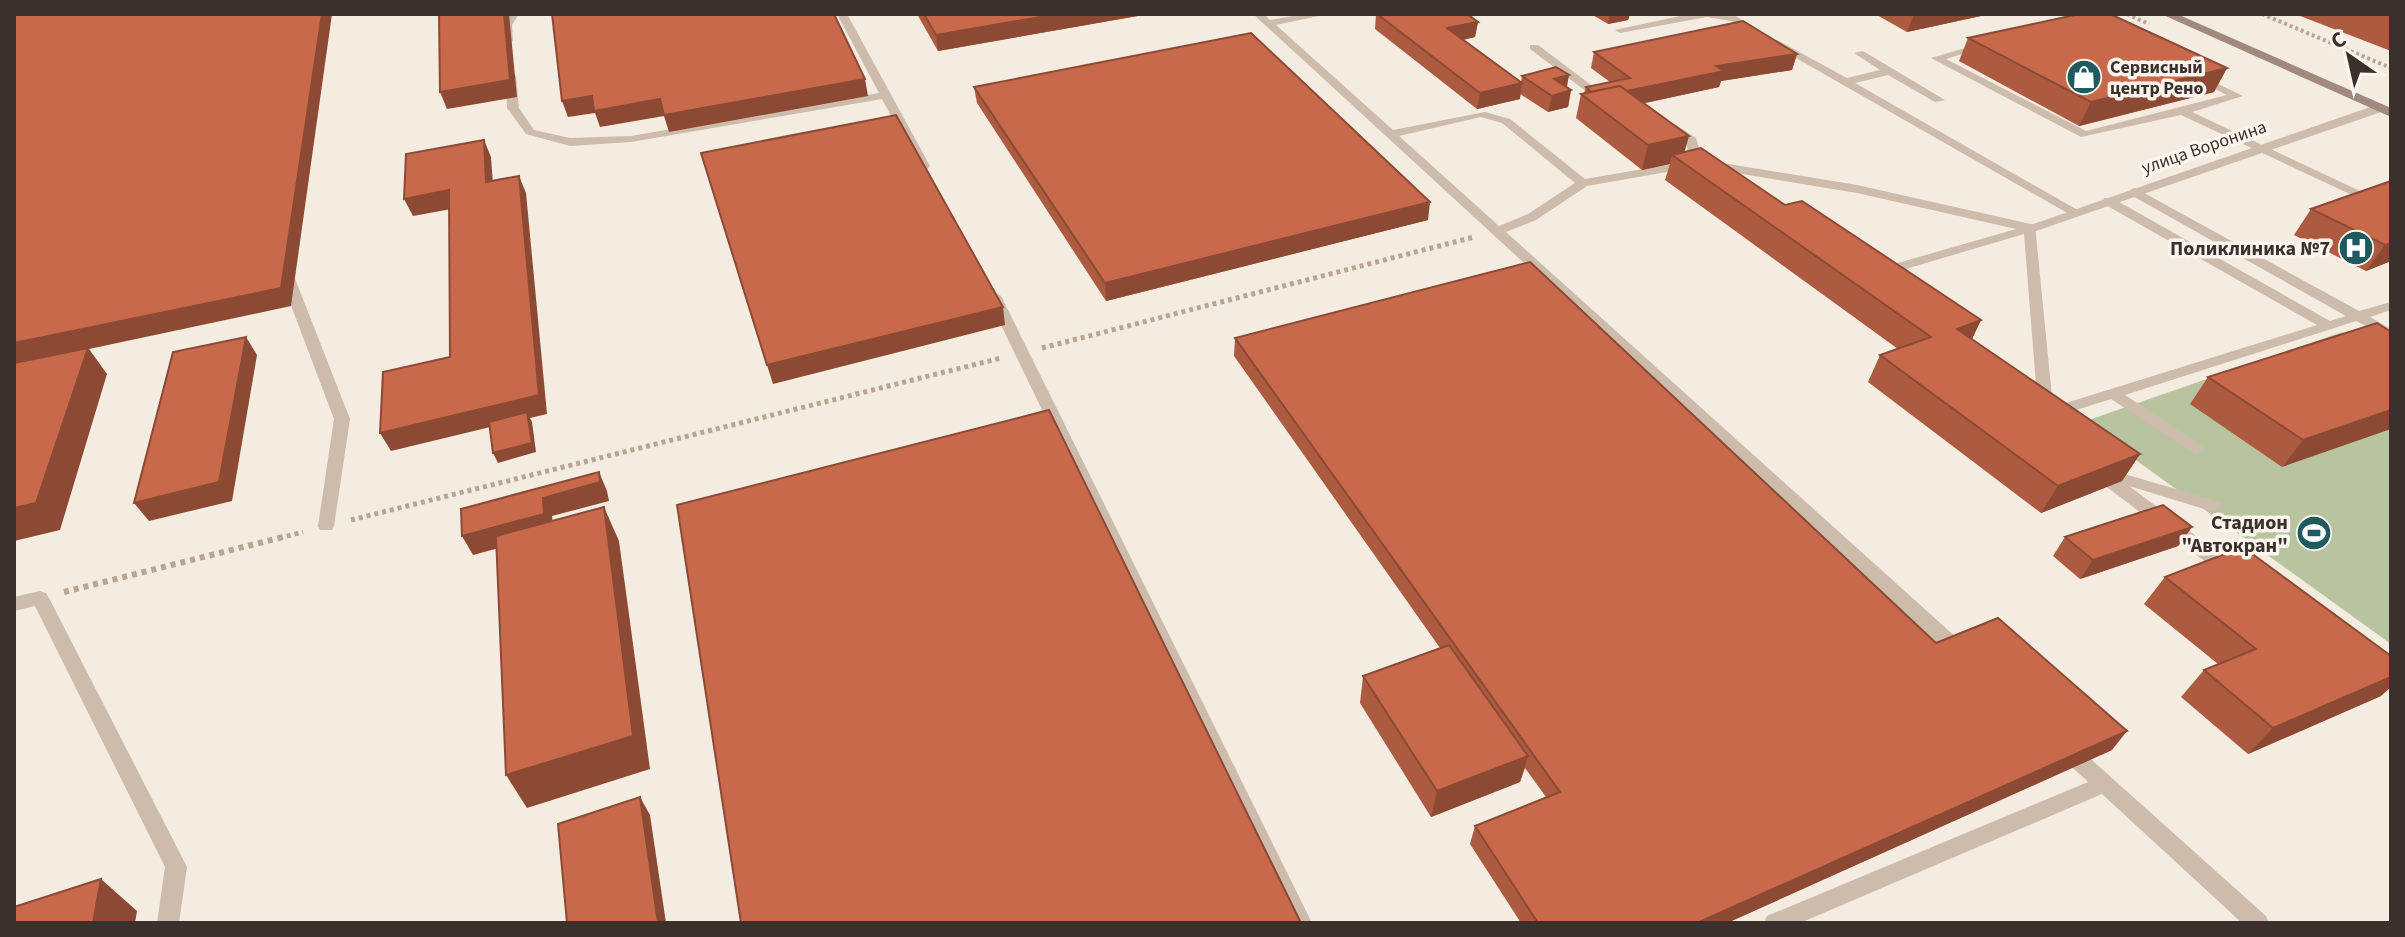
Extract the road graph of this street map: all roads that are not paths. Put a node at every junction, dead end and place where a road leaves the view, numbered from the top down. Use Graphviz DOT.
graph roads {
  1 [pos="514,14"];
  2 [pos="842,14"];
  3 [pos="1258,14"];
  4 [pos="1323,14"];
  5 [pos="1652,14"];
  6 [pos="1707,14"];
  7 [pos="2167,14"];
  8 [pos="2189,14"];
  9 [pos="1664,22"];
  10 [pos="1269,23"];
  11 [pos="1620,30"];
  12 [pos="1993,44"];
  13 [pos="1534,47"];
  14 [pos="509,53"];
  15 [pos="1859,53"];
  16 [pos="510,67"];
  17 [pos="1890,71"];
  18 [pos="2194,76"];
  19 [pos="1845,82"];
  20 [pos="886,95"];
  21 [pos="1939,100"];
  22 [pos="1620,104"];
  23 [pos="2388,106"];
  24 [pos="2182,111"];
  25 [pos="1659,118"];
  26 [pos="1391,134"];
  27 [pos="2262,148"];
  28 [pos="1697,163"];
  29 [pos="929,176"];
  30 [pos="1720,179"];
  31 [pos="1583,183"];
  32 [pos="2135,192"];
  33 [pos="2373,200"];
  34 [pos="2108,201"];
  35 [pos="2075,212"];
  36 [pos="2030,228"];
  37 [pos="1497,231"];
  38 [pos="282,261"];
  39 [pos="1870,276"];
  40 [pos="988,285"];
  41 [pos="2391,306"];
  42 [pos="2360,318"];
  43 [pos="2331,327"];
  44 [pos="2391,335"];
  45 [pos="2114,394"];
  46 [pos="2196,450"];
  47 [pos="2214,506"];
  48 [pos="326,526"];
  49 [pos="2250,585"];
  50 [pos="14,604"];
  51 [pos="1977,668"];
  52 [pos="2058,742"];
  53 [pos="2105,784"];
  54 [pos="168,923"];
  55 [pos="1301,923"];
  56 [pos="1775,923"];
  57 [pos="2258,923"];
  1 -- 14 [label="lane"];
  2 -- 20 [label="lane"];
  3 -- 10 [label="lane"];
  4 -- 10 [label="lane"];
  5 -- 9 [label="lane"];
  6 -- 9 [label="lane"];
  6 -- 19 [label="lane"];
  7 -- 23 [label="main road"];
  8 -- 23 [label="main road"];
  9 -- 11 [label="lane"];
  10 -- 26 [label="lane"];
  12 -- 24 [label="lane"];
  13 -- 22 [label="lane"];
  15 -- 17 [label="lane"];
  16 -- 20 [label="lane"];
  17 -- 19 [label="lane"];
  17 -- 21 [label="lane"];
  18 -- 24 [label="lane"];
  19 -- 35 [label="lane"];
  20 -- 29 [label="lane"];
  23 -- 27 [label="street, улица Воронина"];
  24 -- 27 [label="lane"];
  25 -- 28 [label="lane"];
  26 -- 31 [label="lane"];
  26 -- 37 [label="lane"];
  27 -- 32 [label="street, улица Воронина"];
  27 -- 33 [label="lane"];
  28 -- 30 [label="lane"];
  28 -- 31 [label="lane"];
  28 -- 36 [label="lane"];
  31 -- 37 [label="lane"];
  32 -- 34 [label="street, улица Воронина"];
  32 -- 42 [label="lane"];
  34 -- 35 [label="street, улица Воронина"];
  34 -- 43 [label="lane"];
  35 -- 36 [label="street, улица Воронина"];
  36 -- 39 [label="lane"];
  36 -- 45 [label="lane"];
  37 -- 51 [label="lane"];
  38 -- 48 [label="lane"];
  40 -- 55 [label="lane"];
  41 -- 42 [label="lane"];
  42 -- 43 [label="lane"];
  42 -- 44 [label="lane"];
  43 -- 45 [label="lane"];
  45 -- 46 [label="lane"];
  47 -- 49 [label="lane"];
  50 -- 54 [label="lane"];
  52 -- 53 [label="lane"];
  53 -- 56 [label="lane"];
  53 -- 57 [label="lane"];
}
